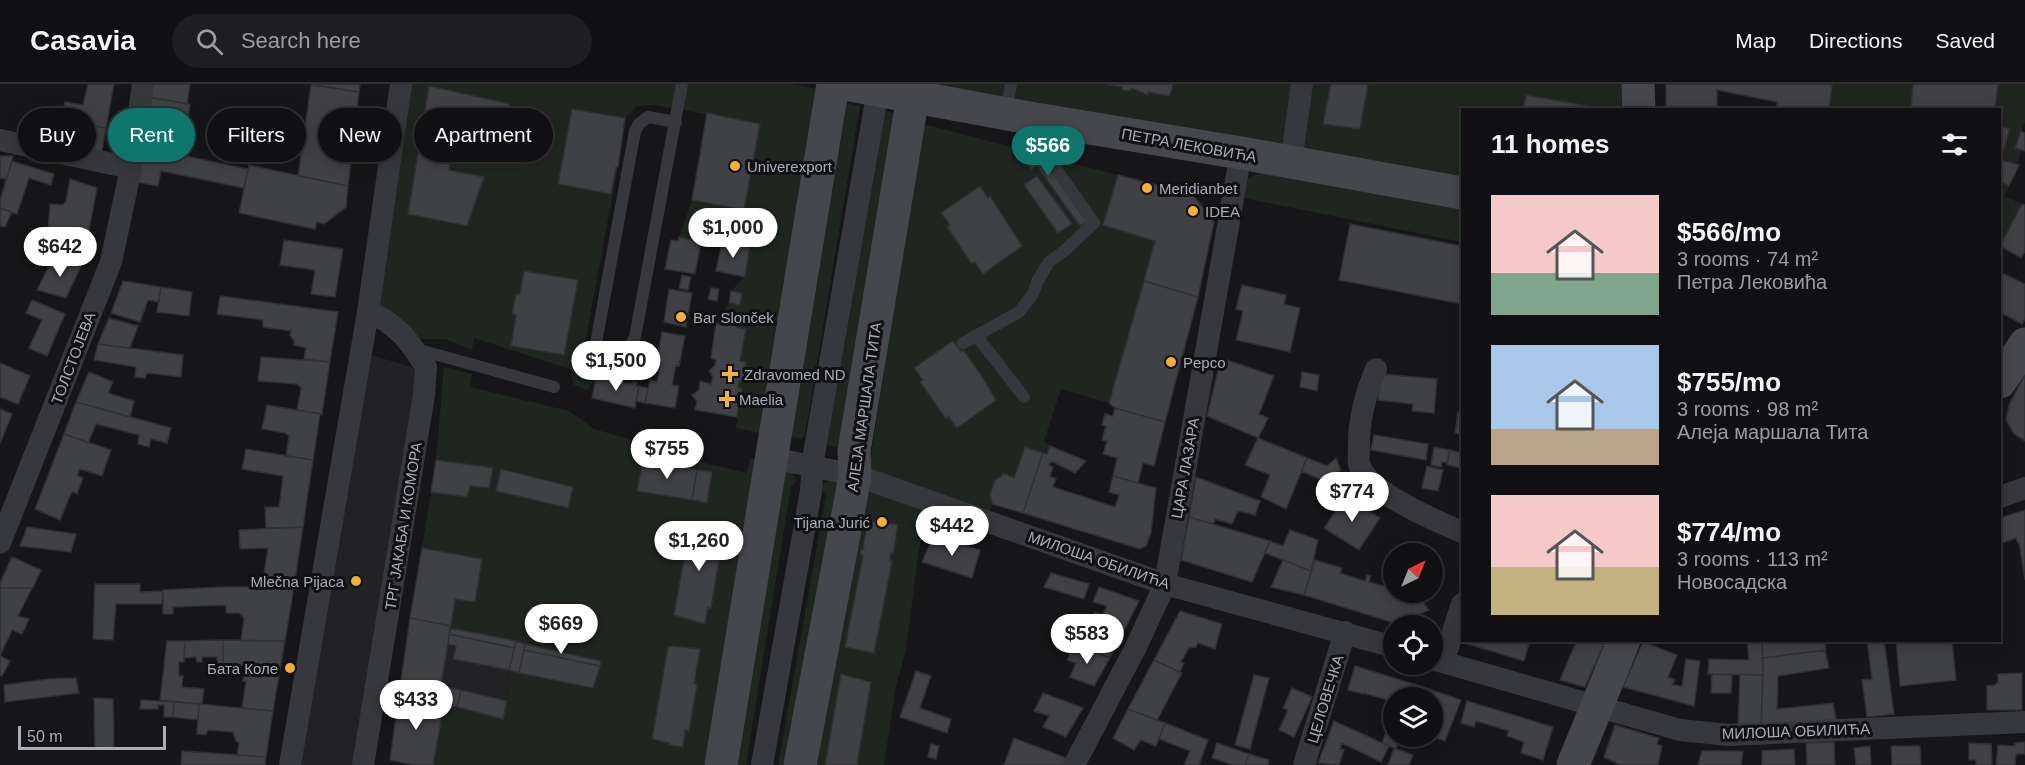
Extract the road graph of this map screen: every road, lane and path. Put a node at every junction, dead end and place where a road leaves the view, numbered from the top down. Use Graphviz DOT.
graph roads {
  1 [pos="143,84"];
  2 [pos="401,84"];
  3 [pos="682,84"];
  4 [pos="833,84"];
  5 [pos="845,84"];
  6 [pos="1302,84"];
  7 [pos="1638,84"];
  8 [pos="878,87"];
  9 [pos="914,90"];
  10 [pos="1015,105"];
  11 [pos="1639,108"];
  12 [pos="676,122"];
  13 [pos="0,140"];
  14 [pos="1241,153"];
  15 [pos="1291,162"];
  16 [pos="130,168"];
  17 [pos="1461,193"];
  18 [pos="368,312"];
  19 [pos="976,335"];
  20 [pos="963,343"];
  21 [pos="2025,344"];
  22 [pos="414,349"];
  23 [pos="1376,369"];
  24 [pos="2001,380"];
  25 [pos="554,387"];
  26 [pos="1024,397"];
  27 [pos="772,458"];
  28 [pos="812,466"];
  29 [pos="855,475"];
  30 [pos="2025,488"];
  31 [pos="2001,497"];
  32 [pos="1461,532"];
  33 [pos="0,543"];
  34 [pos="1165,584"];
  35 [pos="1461,606"];
  36 [pos="1345,632"];
  37 [pos="1623,642"];
  38 [pos="1383,644"];
  39 [pos="1443,648"];
  40 [pos="1443,661"];
  41 [pos="1597,706"];
  42 [pos="2025,722"];
  43 [pos="290,765"];
  44 [pos="363,765"];
  45 [pos="721,765"];
  46 [pos="762,765"];
  47 [pos="800,765"];
  48 [pos="1074,765"];
  49 [pos="1304,765"];
  50 [pos="1573,765"];
  1 -- 16 [label="street, ТОЛСТОЈЕВА"];
  2 -- 18 [label="street"];
  3 -- 12 [label="lane"];
  4 -- 27 [label="street"];
  5 -- 8 [label="street, ПЕТРА ЛЕКОВИЋА"];
  6 -- 15 [label="street"];
  7 -- 11 [label="street"];
  8 -- 9 [label="street, ПЕТРА ЛЕКОВИЋА"];
  8 -- 28 [label="street"];
  9 -- 10 [label="street, ПЕТРА ЛЕКОВИЋА"];
  9 -- 29 [label="street, АЛЕЈА МАРШАЛА ТИТА"];
  10 -- 14 [label="street, ПЕТРА ЛЕКОВИЋА"];
  10 -- 19 [label="lane"];
  12 -- 12 [label="lane"];
  13 -- 16 [label="street"];
  14 -- 15 [label="street, ПЕТРА ЛЕКОВИЋА"];
  14 -- 34 [label="street, ЦАРА ЛАЗАРА"];
  15 -- 17 [label="street, ПЕТРА ЛЕКОВИЋА"];
  16 -- 33 [label="street, ТОЛСТОЈЕВА"];
  18 -- 22 [label="street, ТРГ ЈАКАБА И КОМОРА"];
  18 -- 43 [label="street"];
  19 -- 20 [label="lane"];
  19 -- 26 [label="lane"];
  21 -- 24 [label="street"];
  22 -- 25 [label="lane"];
  22 -- 44 [label="street, ТРГ ЈАКАБА И КОМОРА"];
  23 -- 32 [label="street"];
  27 -- 28 [label="street, МИЛОША ОБИЛИЋА"];
  27 -- 45 [label="street"];
  28 -- 29 [label="street, МИЛОША ОБИЛИЋА"];
  28 -- 46 [label="street"];
  29 -- 34 [label="street, МИЛОША ОБИЛИЋА"];
  29 -- 47 [label="street, АЛЕЈА МАРШАЛА ТИТА"];
  30 -- 31 [label="street"];
  34 -- 36 [label="street, МИЛОША ОБИЛИЋА"];
  34 -- 48 [label="street, ЦАРА ЛАЗАРА"];
  35 -- 39 [label="street"];
  36 -- 38 [label="street, МИЛОША ОБИЛИЋА"];
  36 -- 49 [label="street, ЦЕЛОВЕЧКА"];
  37 -- 41 [label="street"];
  40 -- 41 [label="street, МИЛОША ОБИЛИЋА"];
  41 -- 42 [label="street, МИЛОША ОБИЛИЋА"];
  41 -- 50 [label="street"];
}
